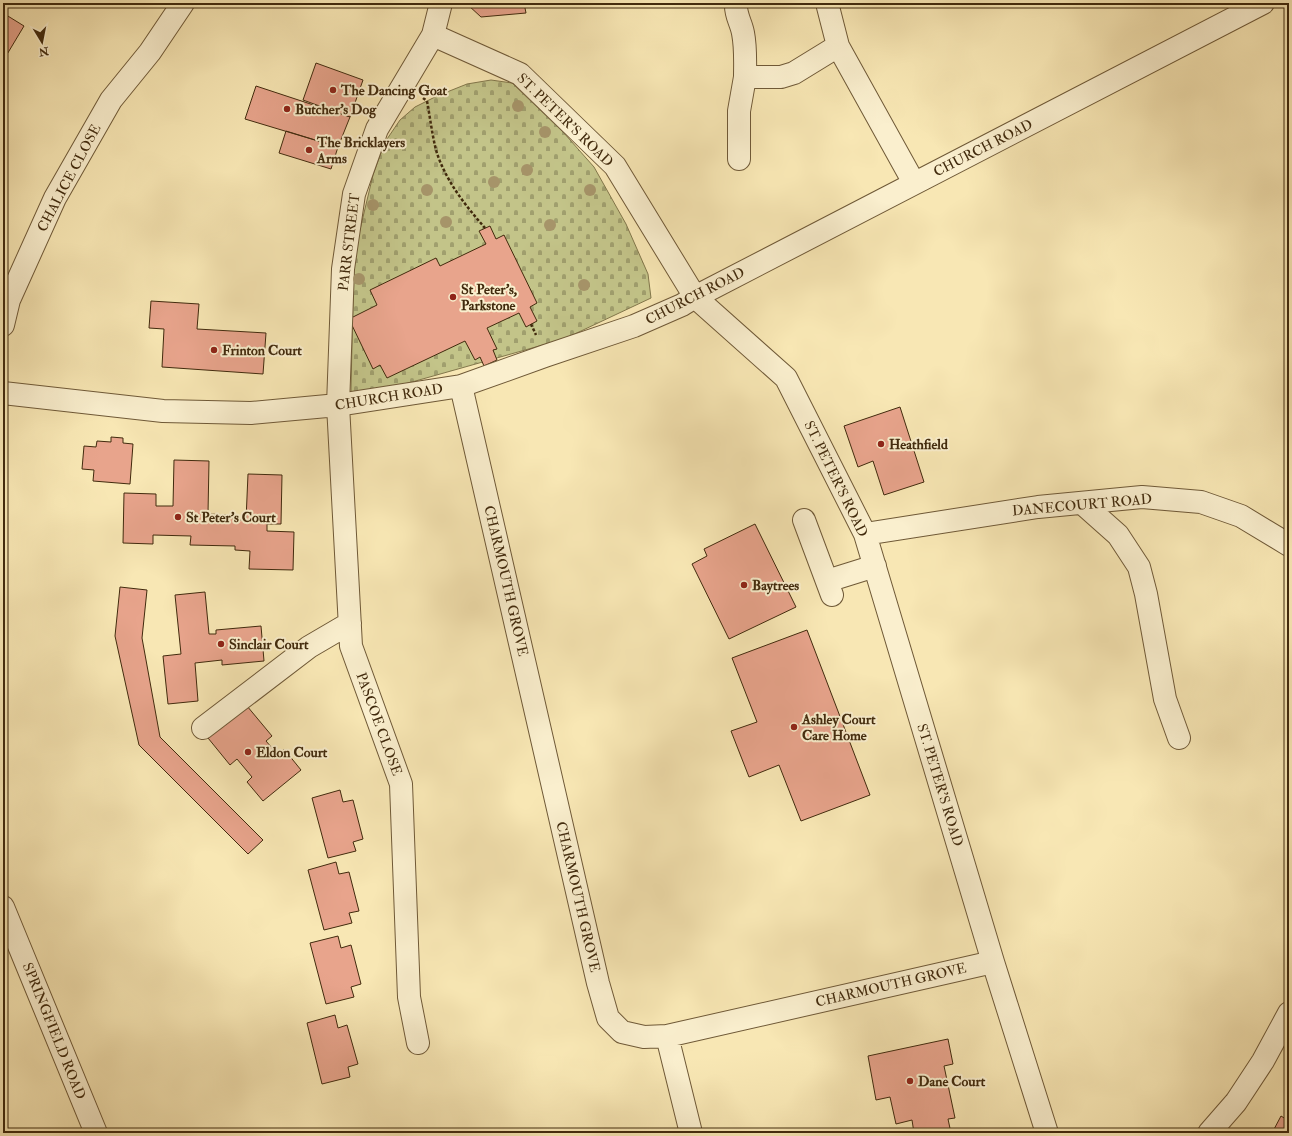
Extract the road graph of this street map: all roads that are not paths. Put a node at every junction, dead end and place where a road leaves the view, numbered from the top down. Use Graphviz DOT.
graph roads {
  1 [pos="183,3"];
  2 [pos="441,3"];
  3 [pos="736,3"];
  4 [pos="827,3"];
  5 [pos="1263,3"];
  6 [pos="433,35"];
  7 [pos="838,46"];
  8 [pos="745,77"];
  9 [pos="739,159"];
  10 [pos="914,183"];
  11 [pos="695,297"];
  12 [pos="3,325"];
  13 [pos="461,386"];
  14 [pos="3,393"];
  15 [pos="338,405"];
  16 [pos="1082,503"];
  17 [pos="804,520"];
  18 [pos="865,534"];
  19 [pos="1289,545"];
  20 [pos="875,566"];
  21 [pos="350,623"];
  22 [pos="203,728"];
  23 [pos="1179,738"];
  24 [pos="3,906"];
  25 [pos="993,962"];
  26 [pos="1289,1013"];
  27 [pos="667,1036"];
  28 [pos="418,1043"];
  29 [pos="96,1133"];
  30 [pos="691,1133"];
  31 [pos="1046,1133"];
  32 [pos="1209,1133"];
  1 -- 12 [label="street, CHALICE CLOSE"];
  2 -- 6 [label="street, PARR STREET"];
  3 -- 8 [label="street"];
  4 -- 7 [label="street"];
  5 -- 10 [label="street, CHURCH ROAD"];
  6 -- 11 [label="street, ST. PETER'S ROAD"];
  6 -- 15 [label="street, PARR STREET"];
  7 -- 8 [label="street"];
  7 -- 10 [label="street"];
  8 -- 9 [label="street"];
  10 -- 11 [label="street, CHURCH ROAD"];
  11 -- 13 [label="street, CHURCH ROAD"];
  11 -- 18 [label="street, ST. PETER'S ROAD"];
  13 -- 15 [label="street, CHURCH ROAD"];
  13 -- 27 [label="street, CHARMOUTH GROVE"];
  14 -- 15 [label="street, CHURCH ROAD"];
  15 -- 21 [label="street, PASCOE CLOSE"];
  16 -- 18 [label="street, DANECOURT ROAD"];
  16 -- 19 [label="street, DANECOURT ROAD"];
  16 -- 23 [label="street"];
  17 -- 20 [label="street"];
  18 -- 20 [label="street, ST. PETER'S ROAD"];
  20 -- 25 [label="street, ST. PETER'S ROAD"];
  21 -- 22 [label="street"];
  21 -- 28 [label="street, PASCOE CLOSE"];
  24 -- 29 [label="street, SPRINGFIELD ROAD"];
  25 -- 27 [label="street, CHARMOUTH GROVE"];
  25 -- 31 [label="street, ST. PETER'S ROAD"];
  26 -- 32 [label="street"];
  27 -- 30 [label="street"];
}
